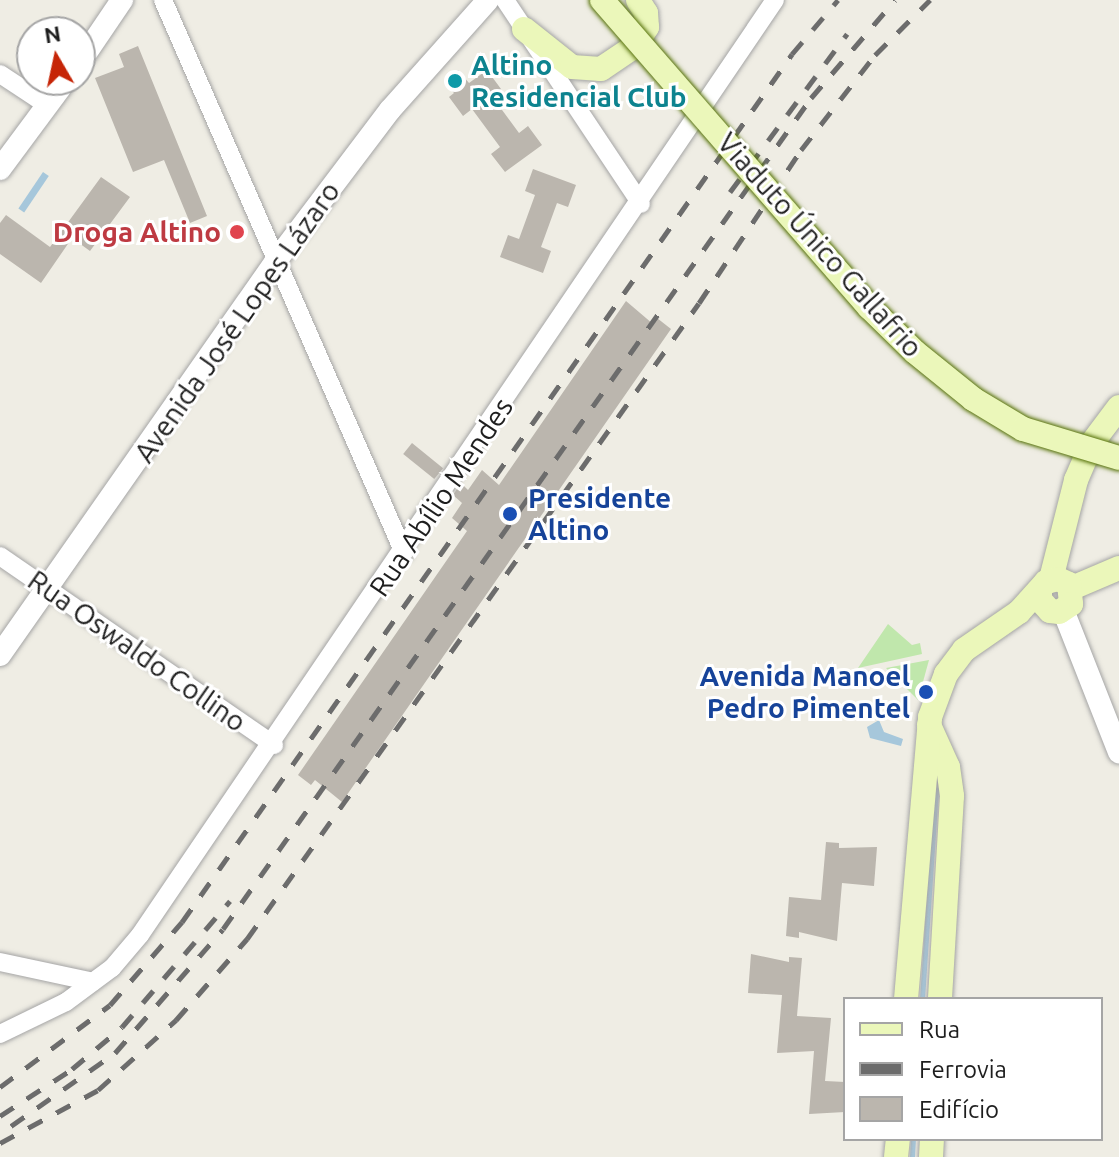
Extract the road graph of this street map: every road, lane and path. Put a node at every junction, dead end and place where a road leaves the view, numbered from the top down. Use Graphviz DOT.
graph roads {
  1 [pos="122,0"];
  2 [pos="163,0"];
  3 [pos="488,0"];
  4 [pos="505,0"];
  5 [pos="602,0"];
  6 [pos="638,0"];
  7 [pos="775,0"];
  8 [pos="524,29"];
  9 [pos="96,38"];
  10 [pos="0,74"];
  11 [pos="54,96"];
  12 [pos="47,105"];
  13 [pos="0,169"];
  14 [pos="641,204"];
  15 [pos="275,262"];
  16 [pos="1119,407"];
  17 [pos="1119,458"];
  18 [pos="404,553"];
  19 [pos="0,556"];
  20 [pos="1119,568"];
  21 [pos="48,589"];
  22 [pos="1056,593"];
  23 [pos="0,655"];
  24 [pos="929,725"];
  25 [pos="274,745"];
  26 [pos="1119,752"];
  27 [pos="926,754"];
  28 [pos="948,767"];
  29 [pos="0,962"];
  30 [pos="93,982"];
  31 [pos="906,997"];
  32 [pos="940,997"];
  33 [pos="0,1034"];
  1 -- 9 [label="street"];
  2 -- 15 [label="street"];
  3 -- 15 [label="street, Avenida José Lopes Lázaro"];
  4 -- 8 [label="street"];
  5 -- 17 [label="main road, Viaduto Único Gallafrio, bridge"];
  6 -- 8 [label="main road"];
  7 -- 14 [label="street, Rua Abílio Mendes"];
  8 -- 14 [label="street"];
  10 -- 12 [label="street"];
  11 -- 12 [label="street"];
  12 -- 13 [label="street"];
  14 -- 18 [label="street, Rua Abílio Mendes"];
  15 -- 18 [label="street"];
  15 -- 21 [label="street, Avenida José Lopes Lázaro"];
  16 -- 22 [label="main road"];
  18 -- 25 [label="street, Rua Abílio Mendes"];
  19 -- 21 [label="street, Rua Oswaldo Collino"];
  20 -- 22 [label="main road"];
  21 -- 23 [label="street, Avenida José Lopes Lázaro"];
  21 -- 25 [label="street, Rua Oswaldo Collino"];
  22 -- 24 [label="main road"];
  22 -- 26 [label="street"];
  24 -- 27 [label="main road"];
  24 -- 28 [label="main road"];
  25 -- 30 [label="street, Rua Abílio Mendes"];
  27 -- 28 [label="main road"];
  27 -- 31 [label="main road"];
  28 -- 32 [label="main road"];
  29 -- 30 [label="street"];
  30 -- 33 [label="street, Rua Abílio Mendes"];
}
